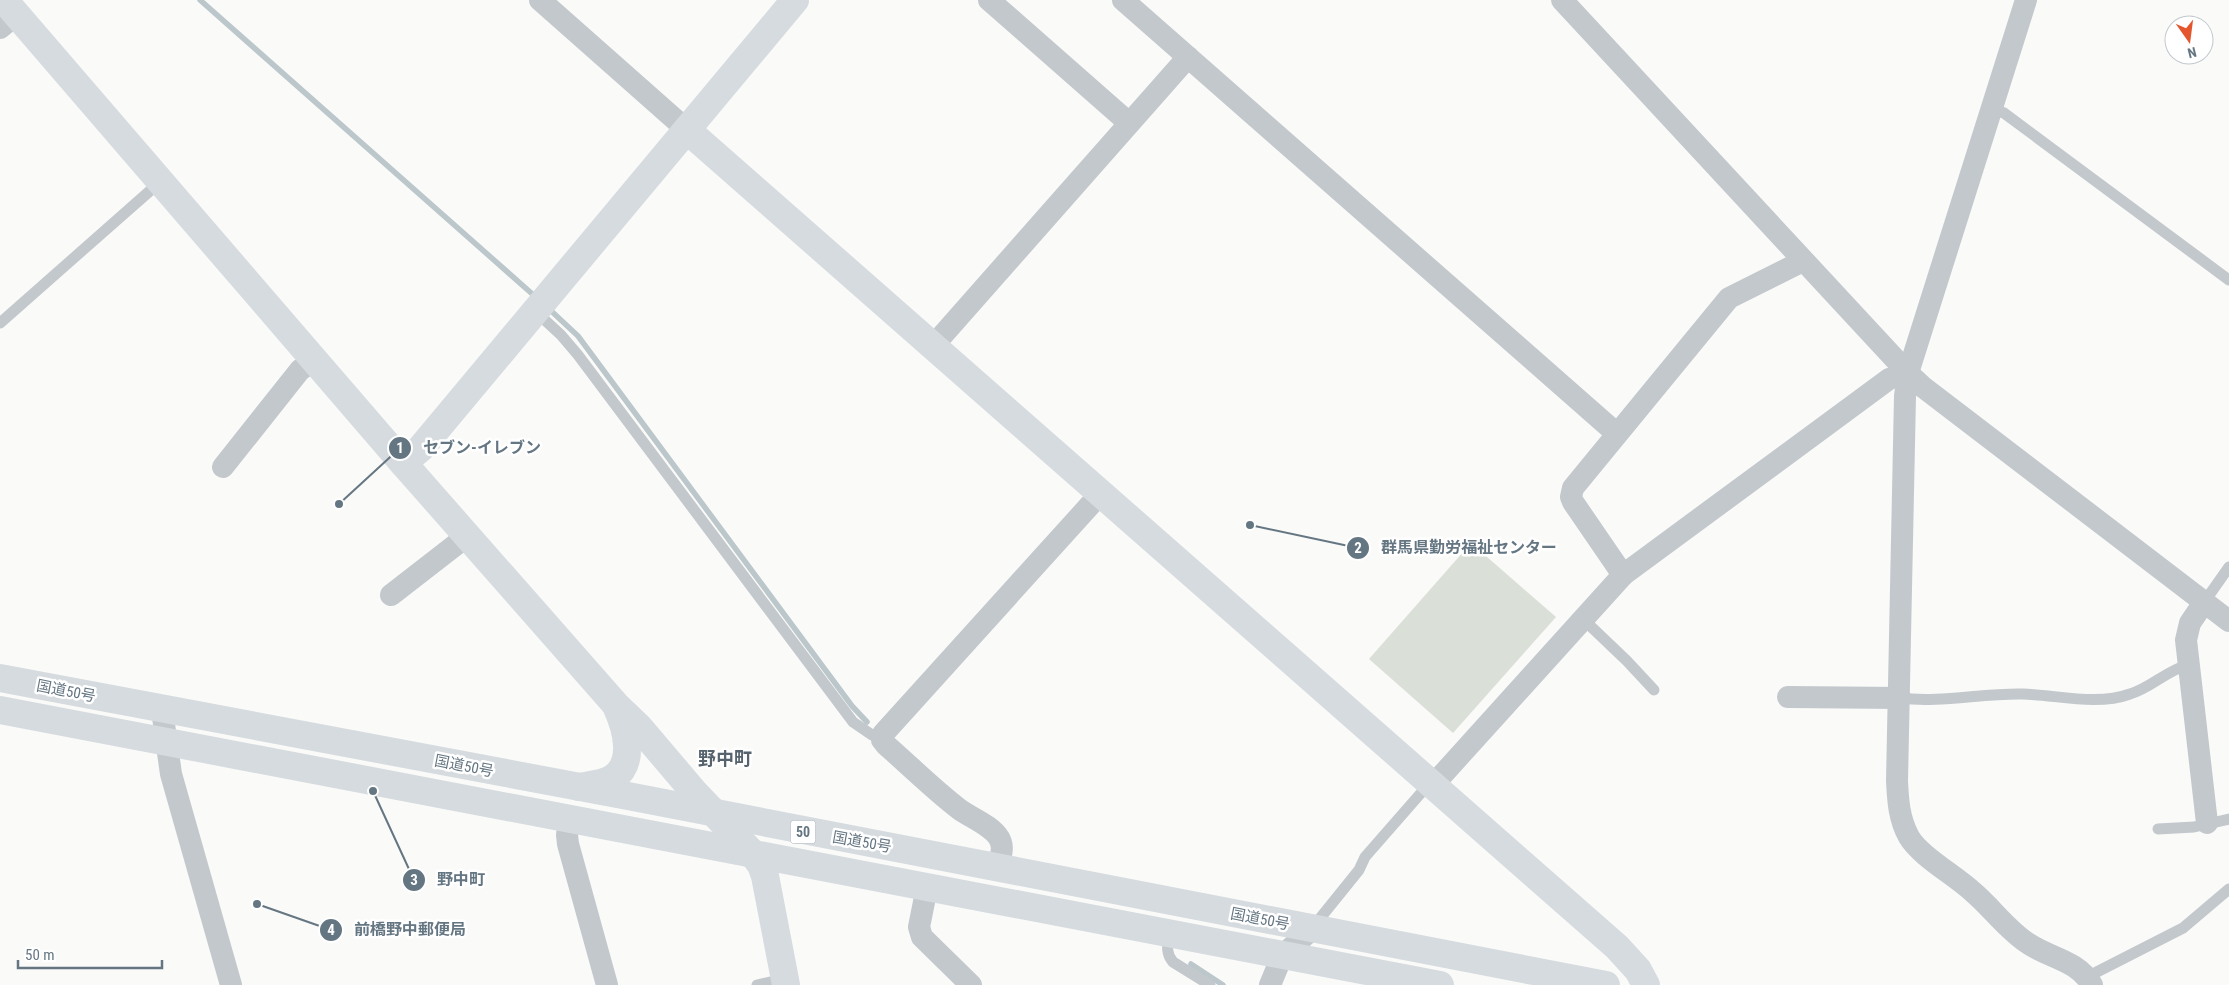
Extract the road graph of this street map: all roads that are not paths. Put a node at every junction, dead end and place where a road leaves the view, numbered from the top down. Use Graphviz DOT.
graph roads {
  1 [pos="540,0"];
  2 [pos="795,0"];
  3 [pos="989,0"];
  4 [pos="1123,0"];
  5 [pos="1562,0"];
  6 [pos="2026,0"];
  7 [pos="10,14"];
  8 [pos="1188,57"];
  9 [pos="1991,108"];
  10 [pos="1129,123"];
  11 [pos="687,130"];
  12 [pos="160,182"];
  13 [pos="1803,261"];
  14 [pos="2229,280"];
  15 [pos="535,311"];
  16 [pos="0,323"];
  17 [pos="933,346"];
  18 [pos="314,360"];
  19 [pos="1908,373"];
  20 [pos="1616,433"];
  21 [pos="403,463"];
  22 [pos="223,467"];
  23 [pos="1100,493"];
  24 [pos="467,536"];
  25 [pos="2229,567"];
  26 [pos="1623,575"];
  27 [pos="391,595"];
  28 [pos="2204,601"];
  29 [pos="1583,619"];
  30 [pos="2229,621"];
  31 [pos="2188,665"];
  32 [pos="0,678"];
  33 [pos="1654,690"];
  34 [pos="1788,697"];
  35 [pos="1900,698"];
  36 [pos="616,706"];
  37 [pos="0,710"];
  38 [pos="162,710"];
  39 [pos="883,737"];
  40 [pos="165,742"];
  41 [pos="1434,784"];
  42 [pos="579,787"];
  43 [pos="715,815"];
  44 [pos="2229,818"];
  45 [pos="569,819"];
  46 [pos="2206,823"];
  47 [pos="2158,829"];
  48 [pos="753,854"];
  49 [pos="997,868"];
  50 [pos="927,887"];
  51 [pos="2229,889"];
  52 [pos="1311,930"];
  53 [pos="1169,933"];
  54 [pos="1282,956"];
  55 [pos="2090,981"];
  56 [pos="786,982"];
  57 [pos="230,985"];
  58 [pos="607,985"];
  59 [pos="757,985"];
  60 [pos="971,985"];
  61 [pos="1210,985"];
  62 [pos="1270,985"];
  63 [pos="1440,985"];
  64 [pos="1606,985"];
  65 [pos="1646,985"];
  1 -- 11 [label="street"];
  2 -- 11 [label="main road"];
  3 -- 10 [label="street"];
  4 -- 8 [label="street"];
  5 -- 13 [label="street"];
  6 -- 9 [label="street"];
  7 -- 12 [label="main road"];
  8 -- 10 [label="street"];
  8 -- 20 [label="street"];
  9 -- 14 [label="lane"];
  9 -- 19 [label="street"];
  10 -- 17 [label="street"];
  11 -- 15 [label="main road"];
  11 -- 17 [label="main road"];
  12 -- 16 [label="lane"];
  12 -- 18 [label="main road"];
  13 -- 19 [label="street"];
  13 -- 20 [label="street"];
  15 -- 21 [label="main road"];
  15 -- 39 [label="lane"];
  17 -- 23 [label="main road"];
  18 -- 21 [label="main road"];
  18 -- 22 [label="street"];
  19 -- 26 [label="street"];
  19 -- 28 [label="street"];
  19 -- 35 [label="street"];
  20 -- 26 [label="street"];
  21 -- 24 [label="main road"];
  23 -- 39 [label="street"];
  23 -- 41 [label="main road"];
  24 -- 27 [label="street"];
  24 -- 36 [label="main road"];
  25 -- 28 [label="lane"];
  26 -- 29 [label="street"];
  28 -- 30 [label="street"];
  28 -- 31 [label="street"];
  29 -- 33 [label="lane"];
  29 -- 41 [label="street"];
  31 -- 35 [label="lane"];
  31 -- 46 [label="street"];
  32 -- 38 [label="main road, 国道50号 / 50"];
  34 -- 35 [label="street"];
  35 -- 55 [label="street"];
  36 -- 42 [label="main road"];
  36 -- 43 [label="main road"];
  37 -- 40 [label="main road, 国道50号 / 50"];
  38 -- 40 [label="street"];
  38 -- 42 [label="main road, 国道50号 / 50"];
  39 -- 49 [label="street"];
  40 -- 45 [label="main road, 国道50号 / 50"];
  40 -- 57 [label="street"];
  41 -- 52 [label="lane"];
  41 -- 65 [label="main road"];
  42 -- 43 [label="main road, 国道50号 / 50"];
  43 -- 48 [label="main road"];
  43 -- 49 [label="main road, 国道50号 / 50"];
  44 -- 46 [label="lane"];
  45 -- 48 [label="main road, 国道50号 / 50"];
  45 -- 58 [label="street"];
  46 -- 47 [label="lane"];
  48 -- 50 [label="main road, 国道50号 / 50"];
  48 -- 56 [label="main road"];
  49 -- 52 [label="main road, 国道50号 / 50"];
  50 -- 53 [label="main road, 国道50号 / 50"];
  50 -- 60 [label="street"];
  51 -- 55 [label="lane"];
  52 -- 54 [label="street"];
  52 -- 64 [label="main road, 国道50号 / 50"];
  53 -- 54 [label="main road, 国道50号 / 50"];
  53 -- 61 [label="lane"];
  54 -- 62 [label="street"];
  54 -- 63 [label="main road, 国道50号 / 50"];
  56 -- 59 [label="lane"];
}
